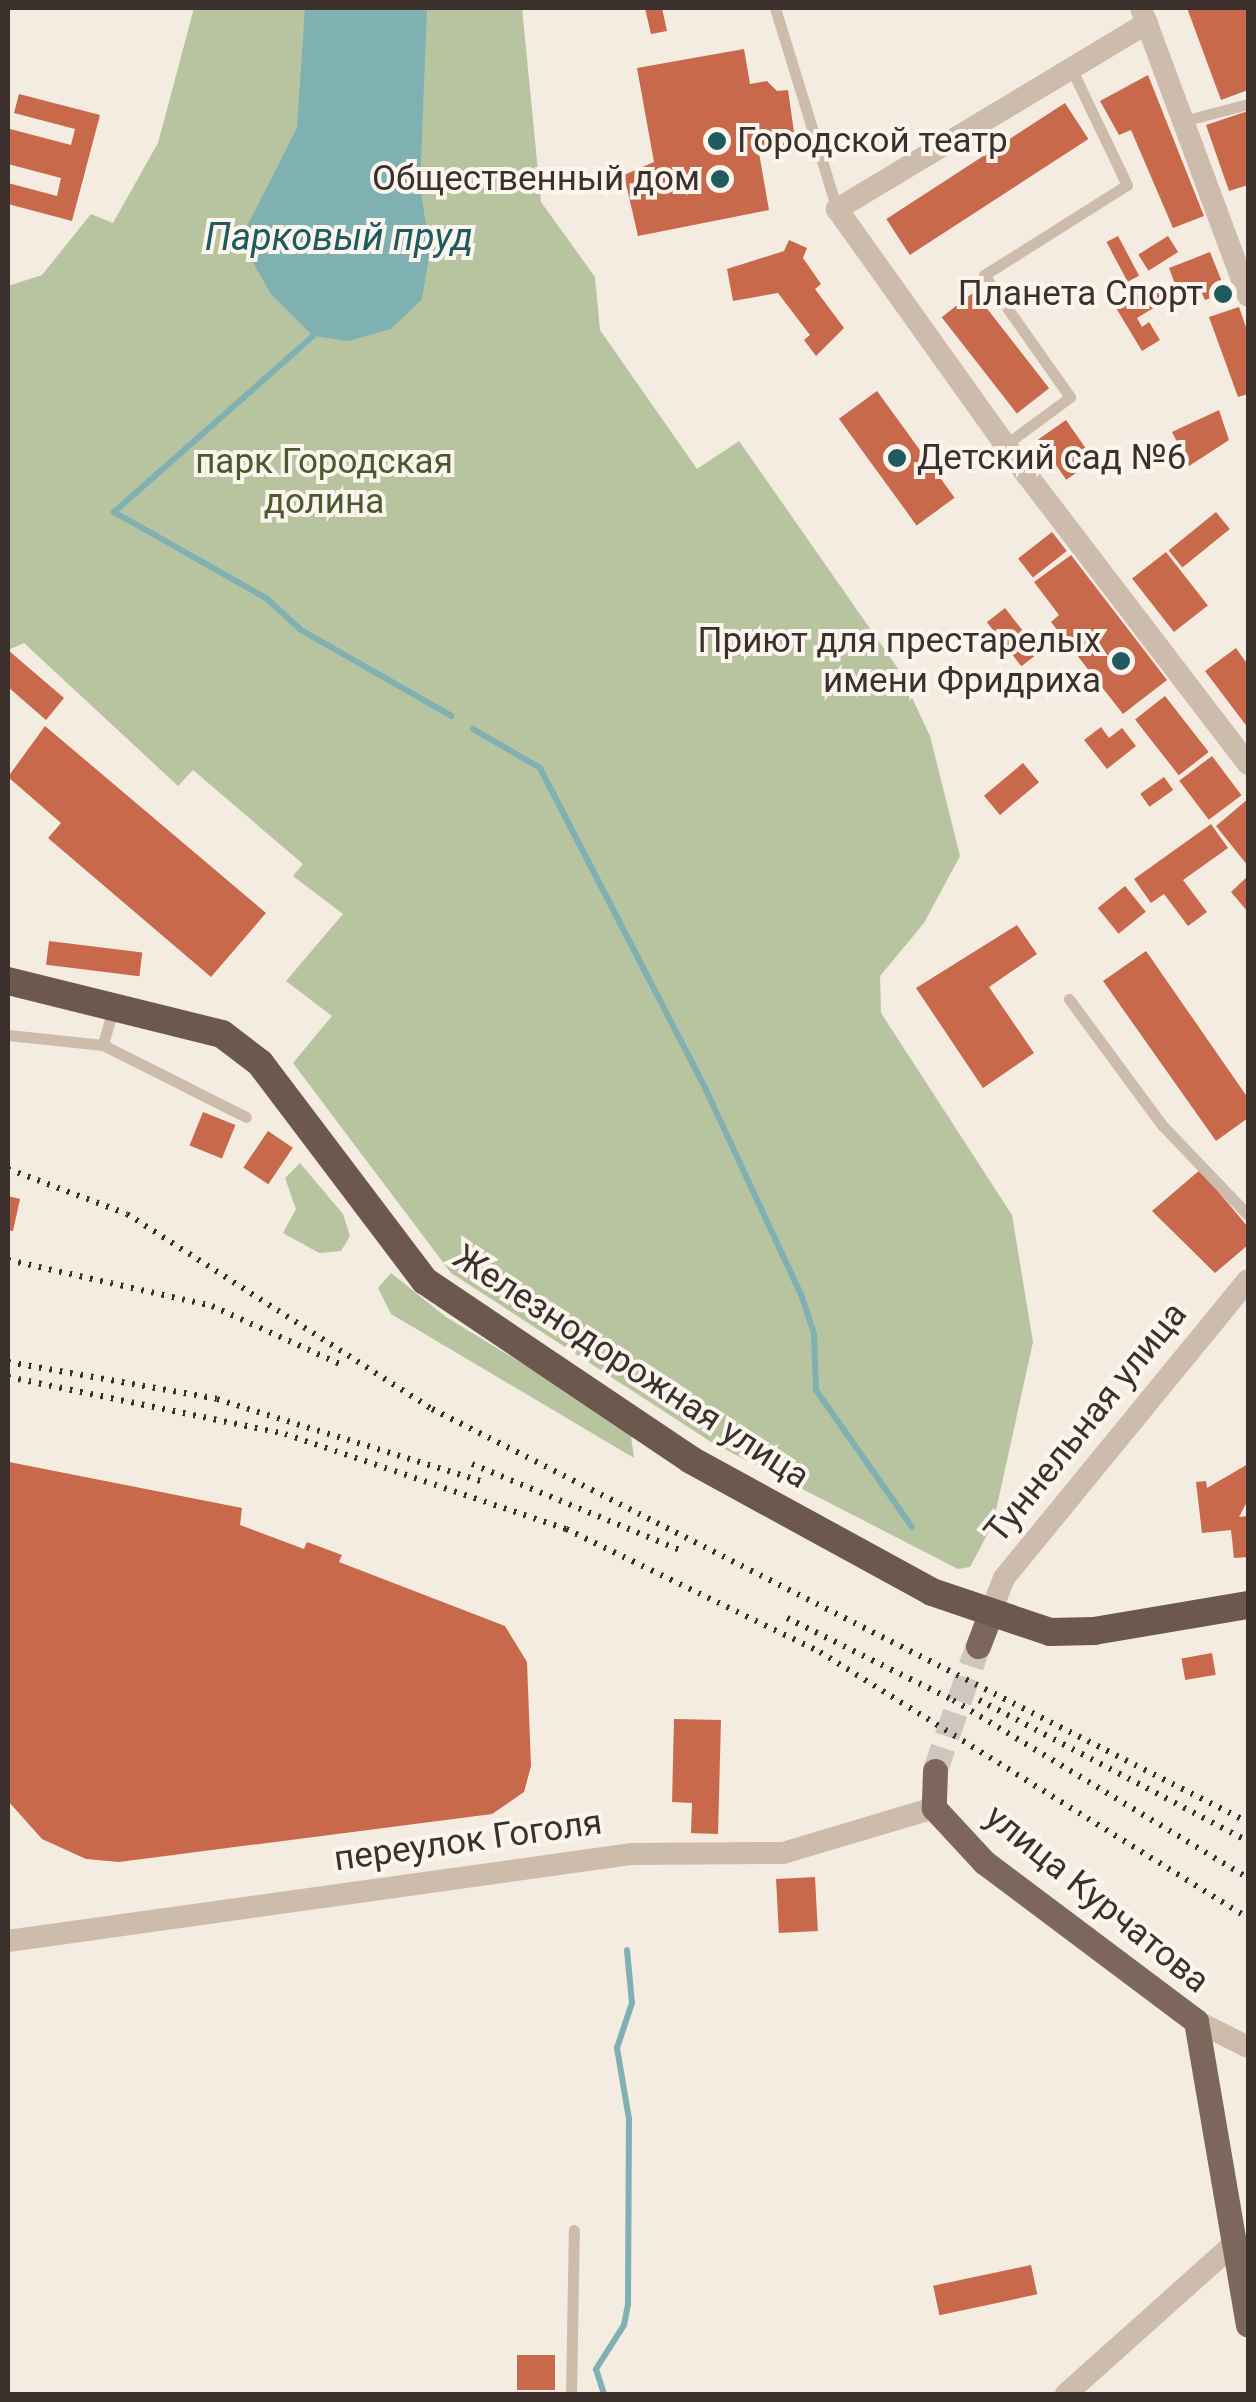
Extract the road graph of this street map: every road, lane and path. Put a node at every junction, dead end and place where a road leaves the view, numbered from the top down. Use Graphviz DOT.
graph roads {
  1 [pos="775,8"];
  2 [pos="1144,15"];
  3 [pos="1072,70"];
  4 [pos="1248,104"];
  5 [pos="1187,120"];
  6 [pos="837,209"];
  7 [pos="1239,243"];
  8 [pos="1248,296"];
  9 [pos="1005,445"];
  10 [pos="1248,764"];
  11 [pos="8,981"];
  12 [pos="1068,999"];
  13 [pos="114,1009"];
  14 [pos="8,1035"];
  15 [pos="102,1045"];
  16 [pos="246,1116"];
  17 [pos="1248,1215"];
  18 [pos="1248,1280"];
  19 [pos="1248,1605"];
  20 [pos="989,1617"];
  21 [pos="978,1646"];
  22 [pos="935,1771"];
  23 [pos="934,1808"];
  24 [pos="8,1941"];
  25 [pos="1196,2021"];
  26 [pos="1248,2047"];
  27 [pos="574,2230"];
  28 [pos="1235,2242"];
  29 [pos="1248,2325"];
  30 [pos="571,2394"];
  31 [pos="1066,2394"];
  1 -- 6 [label="lane"];
  2 -- 3 [label="street"];
  2 -- 5 [label="street"];
  3 -- 6 [label="street"];
  3 -- 9 [label="lane"];
  4 -- 5 [label="lane"];
  5 -- 7 [label="street"];
  6 -- 9 [label="street"];
  7 -- 8 [label="street"];
  9 -- 10 [label="street"];
  11 -- 13 [label="highway, Железнодорожная улица"];
  12 -- 17 [label="lane"];
  13 -- 15 [label="lane"];
  13 -- 20 [label="highway, Железнодорожная улица"];
  14 -- 15 [label="lane"];
  15 -- 16 [label="lane"];
  18 -- 20 [label="street, Туннельная улица"];
  19 -- 20 [label="highway, Железнодорожная улица"];
  20 -- 21 [label="main road"];
  22 -- 23 [label="main road, улица Курчатова"];
  23 -- 24 [label="street, переулок Гоголя"];
  23 -- 25 [label="main road, улица Курчатова"];
  25 -- 26 [label="street"];
  25 -- 28 [label="main road, улица Курчатова"];
  27 -- 30 [label="lane"];
  28 -- 29 [label="main road, улица Курчатова"];
  28 -- 31 [label="street"];
}
